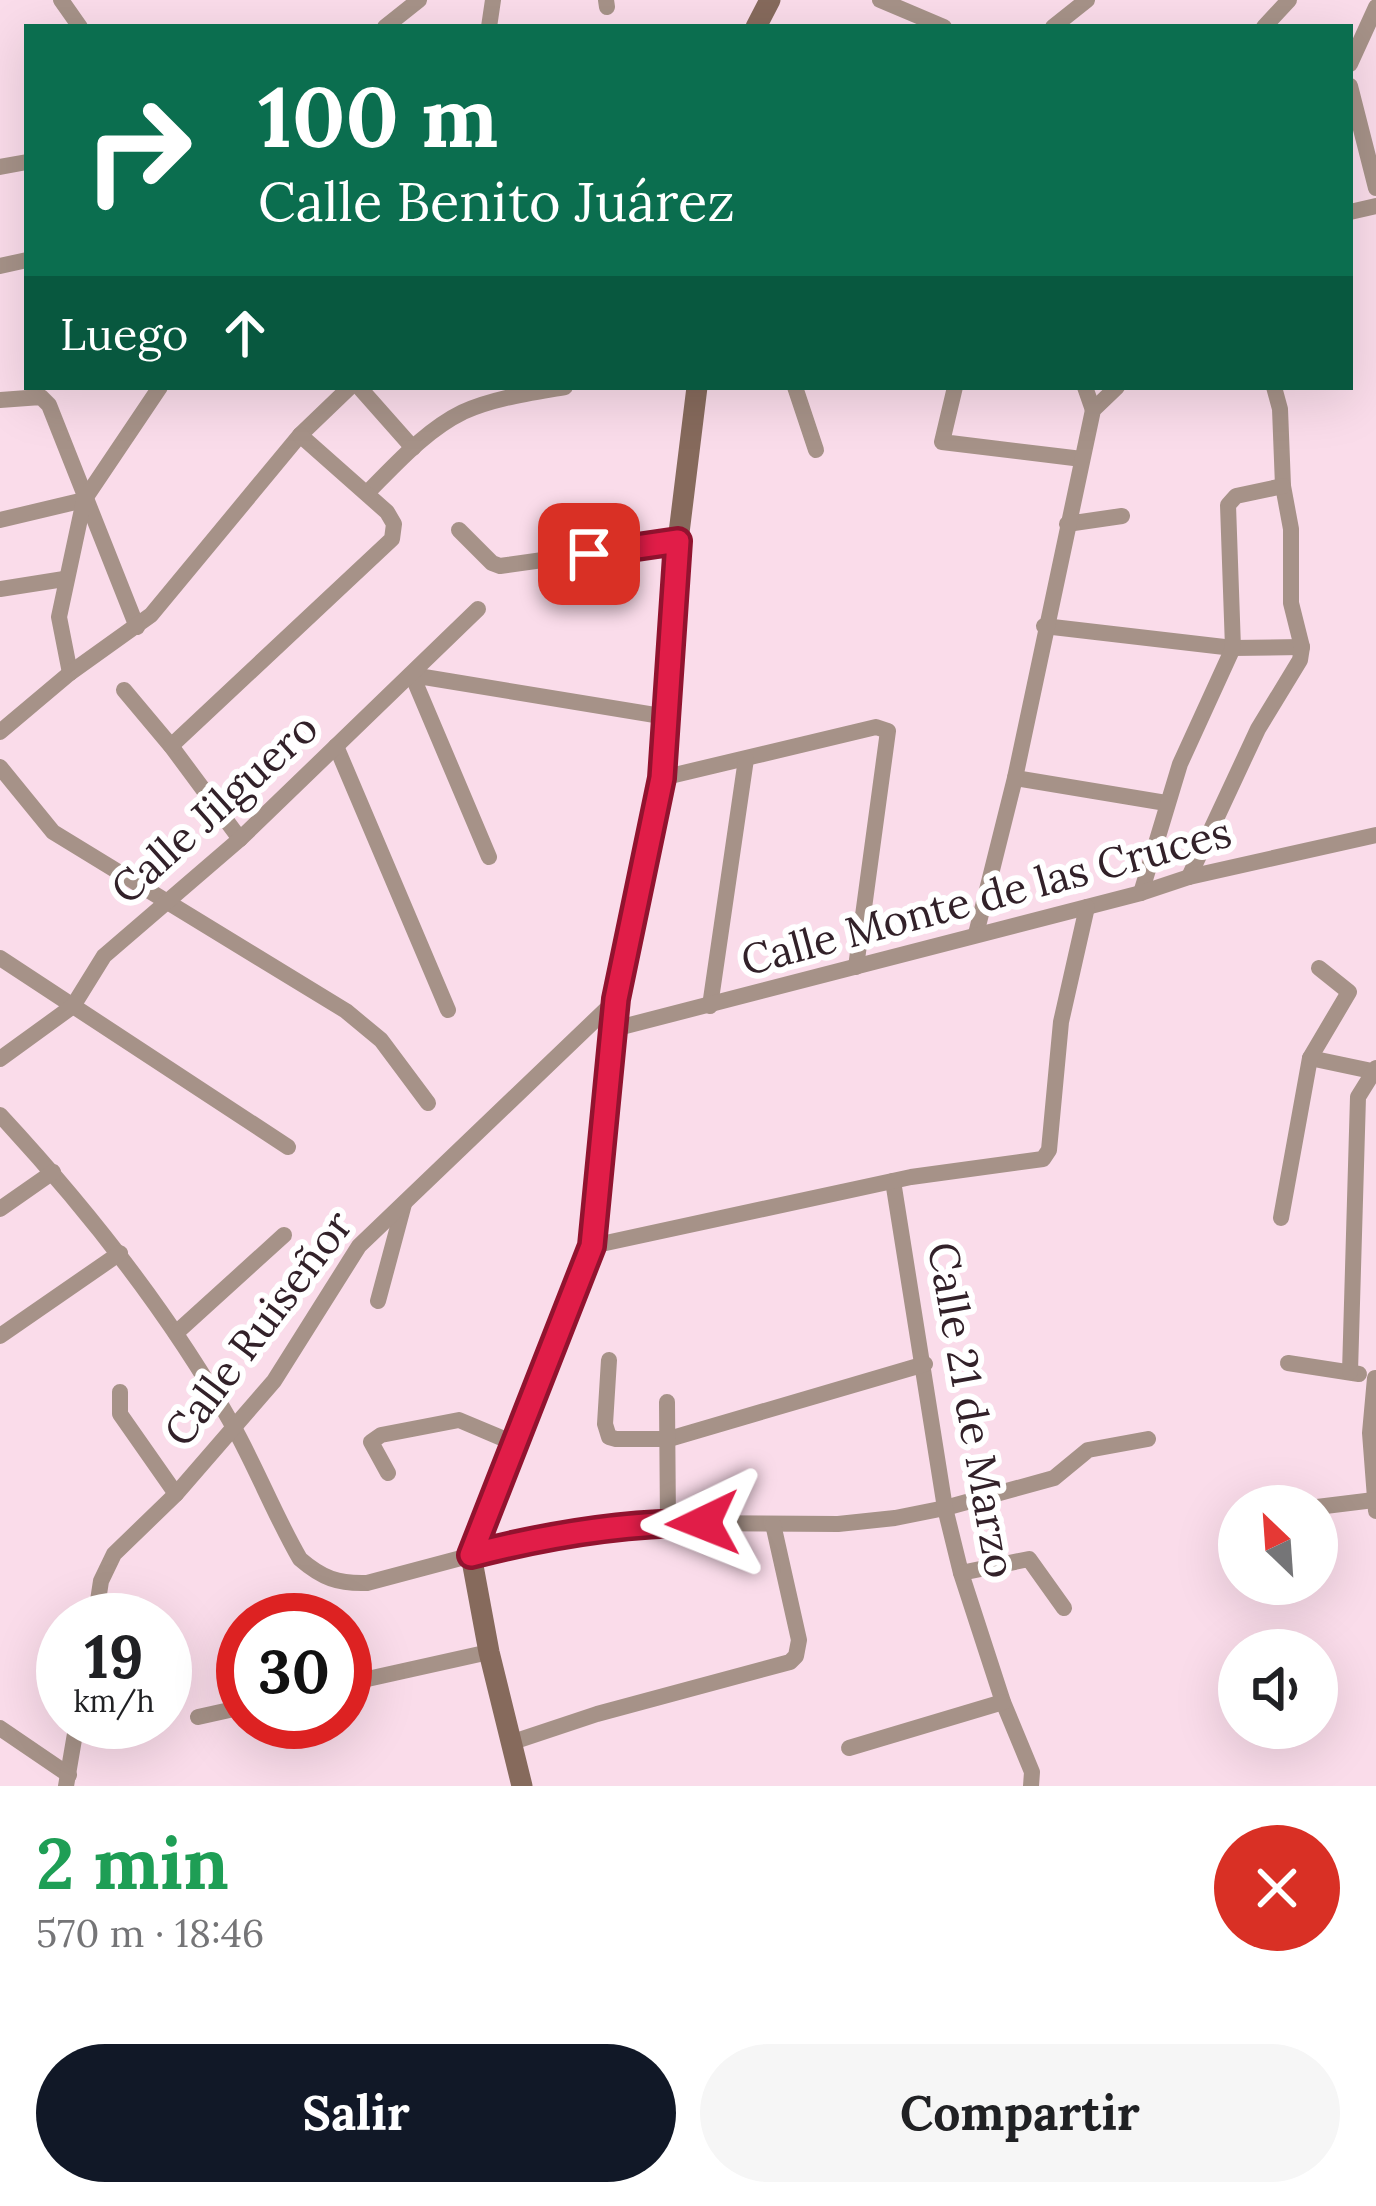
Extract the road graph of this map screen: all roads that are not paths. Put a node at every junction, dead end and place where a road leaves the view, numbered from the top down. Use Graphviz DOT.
graph roads {
  1 [pos="419,0"];
  2 [pos="880,0"];
  3 [pos="1087,0"];
  4 [pos="1289,0"];
  5 [pos="1376,8"];
  6 [pos="913,21"];
  7 [pos="389,24"];
  8 [pos="1057,24"];
  9 [pos="1267,24"];
  10 [pos="1353,58"];
  11 [pos="1353,98"];
  12 [pos="1376,188"];
  13 [pos="158,390"];
  14 [pos="351,390"];
  15 [pos="357,390"];
  16 [pos="551,390"];
  17 [pos="697,390"];
  18 [pos="797,390"];
  19 [pos="954,390"];
  20 [pos="1086,390"];
  21 [pos="1114,390"];
  22 [pos="1275,390"];
  23 [pos="0,400"];
  24 [pos="1093,410"];
  25 [pos="301,435"];
  26 [pos="413,448"];
  27 [pos="815,450"];
  28 [pos="1082,459"];
  29 [pos="1283,486"];
  30 [pos="368,492"];
  31 [pos="84,500"];
  32 [pos="1121,516"];
  33 [pos="0,520"];
  34 [pos="1066,524"];
  35 [pos="459,530"];
  36 [pos="678,541"];
  37 [pos="64,579"];
  38 [pos="0,589"];
  39 [pos="478,609"];
  40 [pos="137,626"];
  41 [pos="1044,626"];
  42 [pos="1302,647"];
  43 [pos="1233,648"];
  44 [pos="70,674"];
  45 [pos="412,675"];
  46 [pos="124,690"];
  47 [pos="667,717"];
  48 [pos="0,732"];
  49 [pos="171,746"];
  50 [pos="335,746"];
  51 [pos="746,759"];
  52 [pos="0,767"];
  53 [pos="662,778"];
  54 [pos="1015,778"];
  55 [pos="1166,803"];
  56 [pos="1376,835"];
  57 [pos="240,839"];
  58 [pos="489,857"];
  59 [pos="1190,877"];
  60 [pos="1141,893"];
  61 [pos="166,903"];
  62 [pos="1087,907"];
  63 [pos="976,934"];
  64 [pos="0,958"];
  65 [pos="856,968"];
  66 [pos="1319,968"];
  67 [pos="616,999"];
  68 [pos="73,1006"];
  69 [pos="710,1006"];
  70 [pos="448,1010"];
  71 [pos="614,1029"];
  72 [pos="1310,1058"];
  73 [pos="0,1059"];
  74 [pos="1375,1070"];
  75 [pos="428,1103"];
  76 [pos="0,1115"];
  77 [pos="288,1147"];
  78 [pos="53,1172"];
  79 [pos="893,1181"];
  80 [pos="404,1204"];
  81 [pos="0,1209"];
  82 [pos="1281,1210"];
  83 [pos="284,1235"];
  84 [pos="592,1246"];
  85 [pos="120,1253"];
  86 [pos="378,1301"];
  87 [pos="176,1333"];
  88 [pos="0,1336"];
  89 [pos="609,1360"];
  90 [pos="1288,1363"];
  91 [pos="925,1364"];
  92 [pos="1350,1372"];
  93 [pos="1376,1378"];
  94 [pos="120,1392"];
  95 [pos="667,1402"];
  96 [pos="235,1428"];
  97 [pos="669,1439"];
  98 [pos="1148,1439"];
  99 [pos="516,1444"];
  100 [pos="388,1473"];
  101 [pos="176,1494"];
  102 [pos="1375,1506"];
  103 [pos="1338,1507"];
  104 [pos="945,1508"];
  105 [pos="668,1523"];
  106 [pos="773,1524"];
  107 [pos="471,1555"];
  108 [pos="961,1573"];
  109 [pos="99,1593"];
  110 [pos="1064,1608"];
  111 [pos="489,1652"];
  112 [pos="372,1678"];
  113 [pos="1004,1702"];
  114 [pos="216,1714"];
  115 [pos="198,1718"];
  116 [pos="0,1728"];
  117 [pos="510,1743"];
  118 [pos="849,1748"];
  119 [pos="72,1749"];
  120 [pos="67,1780"];
  121 [pos="522,1786"];
  122 [pos="1031,1786"];
  1 -- 7 [label="street"];
  2 -- 6 [label="street"];
  3 -- 8 [label="street"];
  4 -- 9 [label="street"];
  5 -- 10 [label="street"];
  11 -- 12 [label="street"];
  13 -- 31 [label="street"];
  14 -- 25 [label="street"];
  15 -- 26 [label="street"];
  16 -- 26 [label="street"];
  17 -- 36 [label="street"];
  18 -- 27 [label="street"];
  19 -- 28 [label="street"];
  20 -- 24 [label="street"];
  21 -- 24 [label="street"];
  22 -- 29 [label="street"];
  23 -- 31 [label="street"];
  24 -- 28 [label="street"];
  25 -- 30 [label="street"];
  25 -- 40 [label="street"];
  26 -- 30 [label="street"];
  28 -- 34 [label="street"];
  29 -- 42 [label="street"];
  29 -- 43 [label="street"];
  30 -- 49 [label="street"];
  31 -- 33 [label="street"];
  31 -- 37 [label="street"];
  31 -- 40 [label="street"];
  32 -- 34 [label="street"];
  34 -- 41 [label="street"];
  35 -- 36 [label="street"];
  36 -- 47 [label="street"];
  37 -- 38 [label="street"];
  37 -- 44 [label="street"];
  39 -- 45 [label="street, Calle Jilguero"];
  40 -- 44 [label="street"];
  41 -- 43 [label="street"];
  41 -- 54 [label="street"];
  42 -- 43 [label="street"];
  42 -- 59 [label="street"];
  43 -- 55 [label="street"];
  44 -- 48 [label="street"];
  45 -- 47 [label="street"];
  45 -- 50 [label="street, Calle Jilguero"];
  45 -- 58 [label="street"];
  46 -- 49 [label="street"];
  47 -- 53 [label="street"];
  49 -- 57 [label="street"];
  50 -- 57 [label="street, Calle Jilguero"];
  50 -- 70 [label="street"];
  51 -- 53 [label="street"];
  51 -- 65 [label="street"];
  51 -- 69 [label="street"];
  52 -- 61 [label="street"];
  53 -- 67 [label="street"];
  54 -- 55 [label="street"];
  54 -- 63 [label="street"];
  55 -- 60 [label="street"];
  56 -- 59 [label="street, Calle Monte de las Cruces"];
  57 -- 61 [label="street, Calle Jilguero"];
  59 -- 60 [label="street, Calle Monte de las Cruces"];
  60 -- 62 [label="street, Calle Monte de las Cruces"];
  61 -- 68 [label="street, Calle Jilguero"];
  61 -- 75 [label="street"];
  62 -- 63 [label="street, Calle Monte de las Cruces"];
  62 -- 79 [label="street"];
  63 -- 65 [label="street, Calle Monte de las Cruces"];
  64 -- 68 [label="street"];
  65 -- 69 [label="street, Calle Monte de las Cruces"];
  66 -- 72 [label="street"];
  67 -- 71 [label="street"];
  67 -- 80 [label="street, Calle Ruiseñor"];
  68 -- 73 [label="street, Calle Jilguero"];
  68 -- 77 [label="street"];
  69 -- 71 [label="street, Calle Monte de las Cruces"];
  71 -- 84 [label="street"];
  72 -- 74 [label="street"];
  72 -- 82 [label="street"];
  74 -- 92 [label="street"];
  76 -- 78 [label="street"];
  78 -- 81 [label="street"];
  78 -- 85 [label="street"];
  79 -- 84 [label="street"];
  79 -- 91 [label="street, Calle 21 de Marzo"];
  80 -- 86 [label="street"];
  80 -- 96 [label="street, Calle Ruiseñor"];
  83 -- 87 [label="street"];
  84 -- 99 [label="street"];
  85 -- 87 [label="street"];
  85 -- 88 [label="street"];
  87 -- 96 [label="street"];
  89 -- 97 [label="street"];
  90 -- 92 [label="street"];
  91 -- 97 [label="street"];
  91 -- 104 [label="street, Calle 21 de Marzo"];
  92 -- 93 [label="street"];
  93 -- 102 [label="street"];
  94 -- 101 [label="street"];
  95 -- 97 [label="street"];
  96 -- 101 [label="street, Calle Ruiseñor"];
  96 -- 107 [label="street"];
  97 -- 105 [label="street"];
  98 -- 104 [label="street"];
  99 -- 100 [label="street"];
  99 -- 107 [label="street"];
  101 -- 109 [label="street, Calle Ruiseñor"];
  102 -- 103 [label="street"];
  104 -- 106 [label="street"];
  104 -- 108 [label="street, Calle 21 de Marzo"];
  105 -- 106 [label="street"];
  105 -- 107 [label="street"];
  106 -- 117 [label="street"];
  107 -- 111 [label="street"];
  108 -- 110 [label="street"];
  108 -- 113 [label="street, Calle 21 de Marzo"];
  111 -- 112 [label="street"];
  111 -- 117 [label="street"];
  113 -- 118 [label="street"];
  113 -- 122 [label="street, Calle 21 de Marzo"];
  114 -- 115 [label="street"];
  116 -- 120 [label="street"];
  117 -- 121 [label="street"];
  119 -- 120 [label="street"];
}
